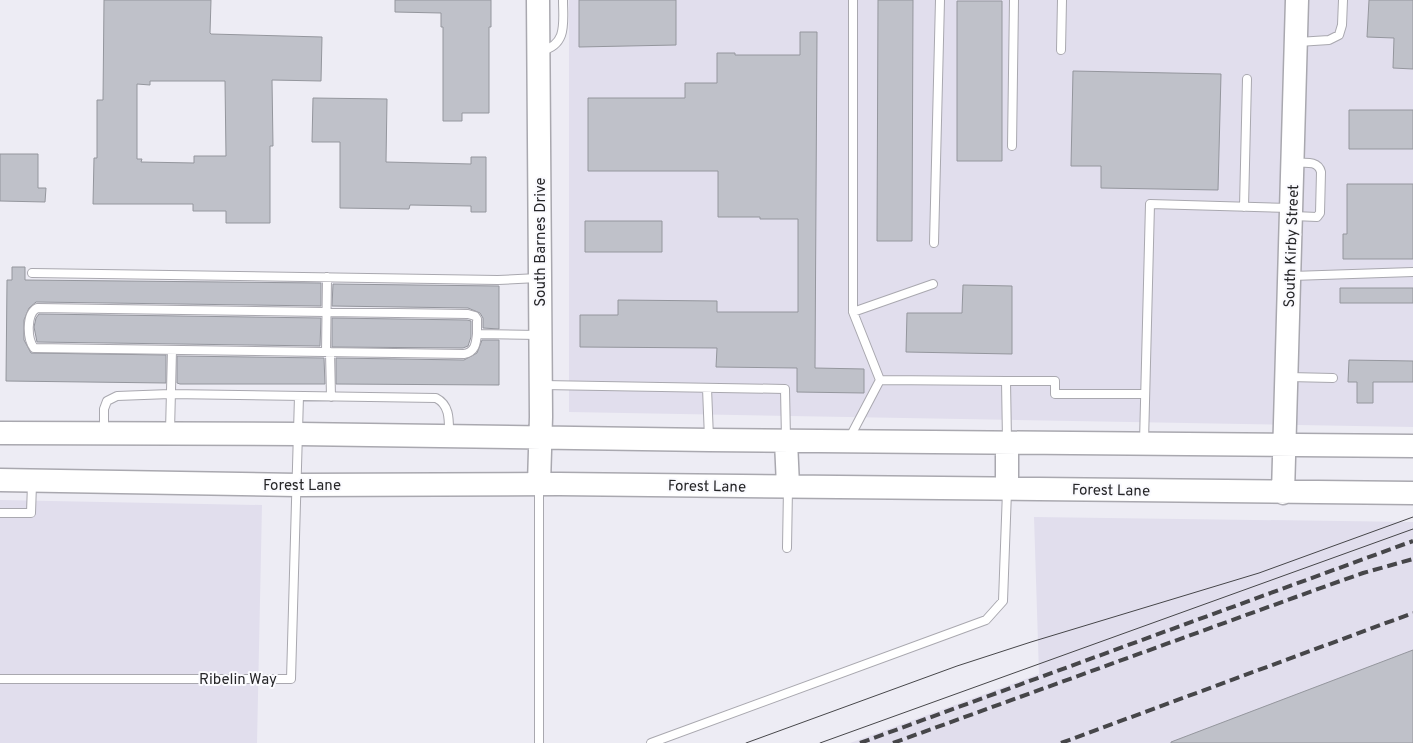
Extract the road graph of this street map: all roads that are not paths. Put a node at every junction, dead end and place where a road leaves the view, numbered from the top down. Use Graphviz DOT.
graph roads {
  1 [pos="538,0"];
  2 [pos="563,0"];
  3 [pos="853,0"];
  4 [pos="940,0"];
  5 [pos="1014,0"];
  6 [pos="1062,0"];
  7 [pos="1297,0"];
  8 [pos="1343,0"];
  9 [pos="1296,42"];
  10 [pos="1060,50"];
  11 [pos="538,52"];
  12 [pos="1248,79"];
  13 [pos="1012,146"];
  14 [pos="1244,207"];
  15 [pos="1292,212"];
  16 [pos="934,243"];
  17 [pos="1413,272"];
  18 [pos="32,273"];
  19 [pos="1290,276"];
  20 [pos="327,278"];
  21 [pos="540,278"];
  22 [pos="934,284"];
  23 [pos="327,312"];
  24 [pos="853,312"];
  25 [pos="477,334"];
  26 [pos="540,335"];
  27 [pos="172,350"];
  28 [pos="328,352"];
  29 [pos="1287,377"];
  30 [pos="1333,378"];
  31 [pos="880,380"];
  32 [pos="1006,381"];
  33 [pos="541,384"];
  34 [pos="707,388"];
  35 [pos="170,394"];
  36 [pos="1144,394"];
  37 [pos="299,396"];
  38 [pos="331,397"];
  39 [pos="0,433"];
  40 [pos="104,433"];
  41 [pos="170,433"];
  42 [pos="299,434"];
  43 [pos="450,436"];
  44 [pos="541,437"];
  45 [pos="709,440"];
  46 [pos="786,440"];
  47 [pos="848,441"];
  48 [pos="1008,443"];
  49 [pos="1144,444"];
  50 [pos="1284,445"];
  51 [pos="1413,446"];
  52 [pos="0,480"];
  53 [pos="32,481"];
  54 [pos="539,484"];
  55 [pos="298,485"];
  56 [pos="788,486"];
  57 [pos="1006,489"];
  58 [pos="1283,493"];
  59 [pos="1413,493"];
  60 [pos="0,513"];
  61 [pos="787,548"];
  62 [pos="0,679"];
  63 [pos="539,743"];
  64 [pos="651,743"];
  1 -- 11 [label="main road, South Barnes Drive"];
  2 -- 11 [label="lane"];
  3 -- 24 [label="lane"];
  4 -- 16 [label="lane"];
  5 -- 13 [label="lane"];
  6 -- 10 [label="lane"];
  7 -- 9 [label="main road, South Kirby Street"];
  8 -- 9 [label="lane"];
  9 -- 15 [label="main road, South Kirby Street"];
  11 -- 21 [label="main road, South Barnes Drive"];
  12 -- 14 [label="lane"];
  14 -- 15 [label="lane"];
  14 -- 36 [label="lane"];
  15 -- 19 [label="main road, South Kirby Street"];
  17 -- 19 [label="lane"];
  18 -- 20 [label="lane"];
  19 -- 29 [label="main road, South Kirby Street"];
  20 -- 21 [label="lane"];
  20 -- 23 [label="lane"];
  21 -- 26 [label="main road, South Barnes Drive"];
  22 -- 24 [label="lane"];
  23 -- 25 [label="lane"];
  23 -- 27 [label="lane"];
  23 -- 28 [label="lane"];
  24 -- 31 [label="lane"];
  25 -- 26 [label="lane"];
  25 -- 28 [label="lane"];
  26 -- 33 [label="main road, South Barnes Drive"];
  27 -- 28 [label="lane"];
  27 -- 35 [label="lane"];
  28 -- 38 [label="lane"];
  29 -- 30 [label="lane"];
  29 -- 50 [label="main road, South Kirby Street"];
  31 -- 32 [label="lane"];
  31 -- 47 [label="lane"];
  32 -- 36 [label="lane"];
  32 -- 48 [label="lane"];
  33 -- 34 [label="lane"];
  33 -- 44 [label="main road, South Barnes Drive"];
  34 -- 45 [label="lane"];
  34 -- 46 [label="lane"];
  35 -- 37 [label="lane"];
  35 -- 40 [label="lane"];
  35 -- 41 [label="lane"];
  36 -- 49 [label="lane"];
  37 -- 38 [label="lane"];
  37 -- 42 [label="lane, Ribelin Way"];
  38 -- 43 [label="lane"];
  39 -- 40 [label="main road"];
  40 -- 41 [label="main road"];
  41 -- 42 [label="main road"];
  42 -- 43 [label="main road"];
  42 -- 55 [label="lane, Ribelin Way"];
  43 -- 44 [label="main road"];
  44 -- 45 [label="main road"];
  44 -- 54 [label="main road, South Barnes Drive"];
  45 -- 46 [label="main road"];
  46 -- 47 [label="main road"];
  46 -- 56 [label="main road"];
  47 -- 48 [label="main road"];
  48 -- 49 [label="main road"];
  48 -- 57 [label="main road"];
  49 -- 50 [label="main road"];
  50 -- 51 [label="main road"];
  50 -- 58 [label="main road, South Kirby Street"];
  52 -- 53 [label="main road, Forest Lane"];
  53 -- 55 [label="main road, Forest Lane"];
  53 -- 60 [label="lane"];
  54 -- 55 [label="main road, Forest Lane"];
  54 -- 56 [label="main road, Forest Lane"];
  54 -- 63 [label="lane"];
  55 -- 62 [label="lane, Ribelin Way"];
  56 -- 57 [label="main road, Forest Lane"];
  56 -- 61 [label="lane"];
  57 -- 58 [label="main road, Forest Lane"];
  57 -- 64 [label="lane"];
  58 -- 59 [label="main road, Forest Lane"];
}
